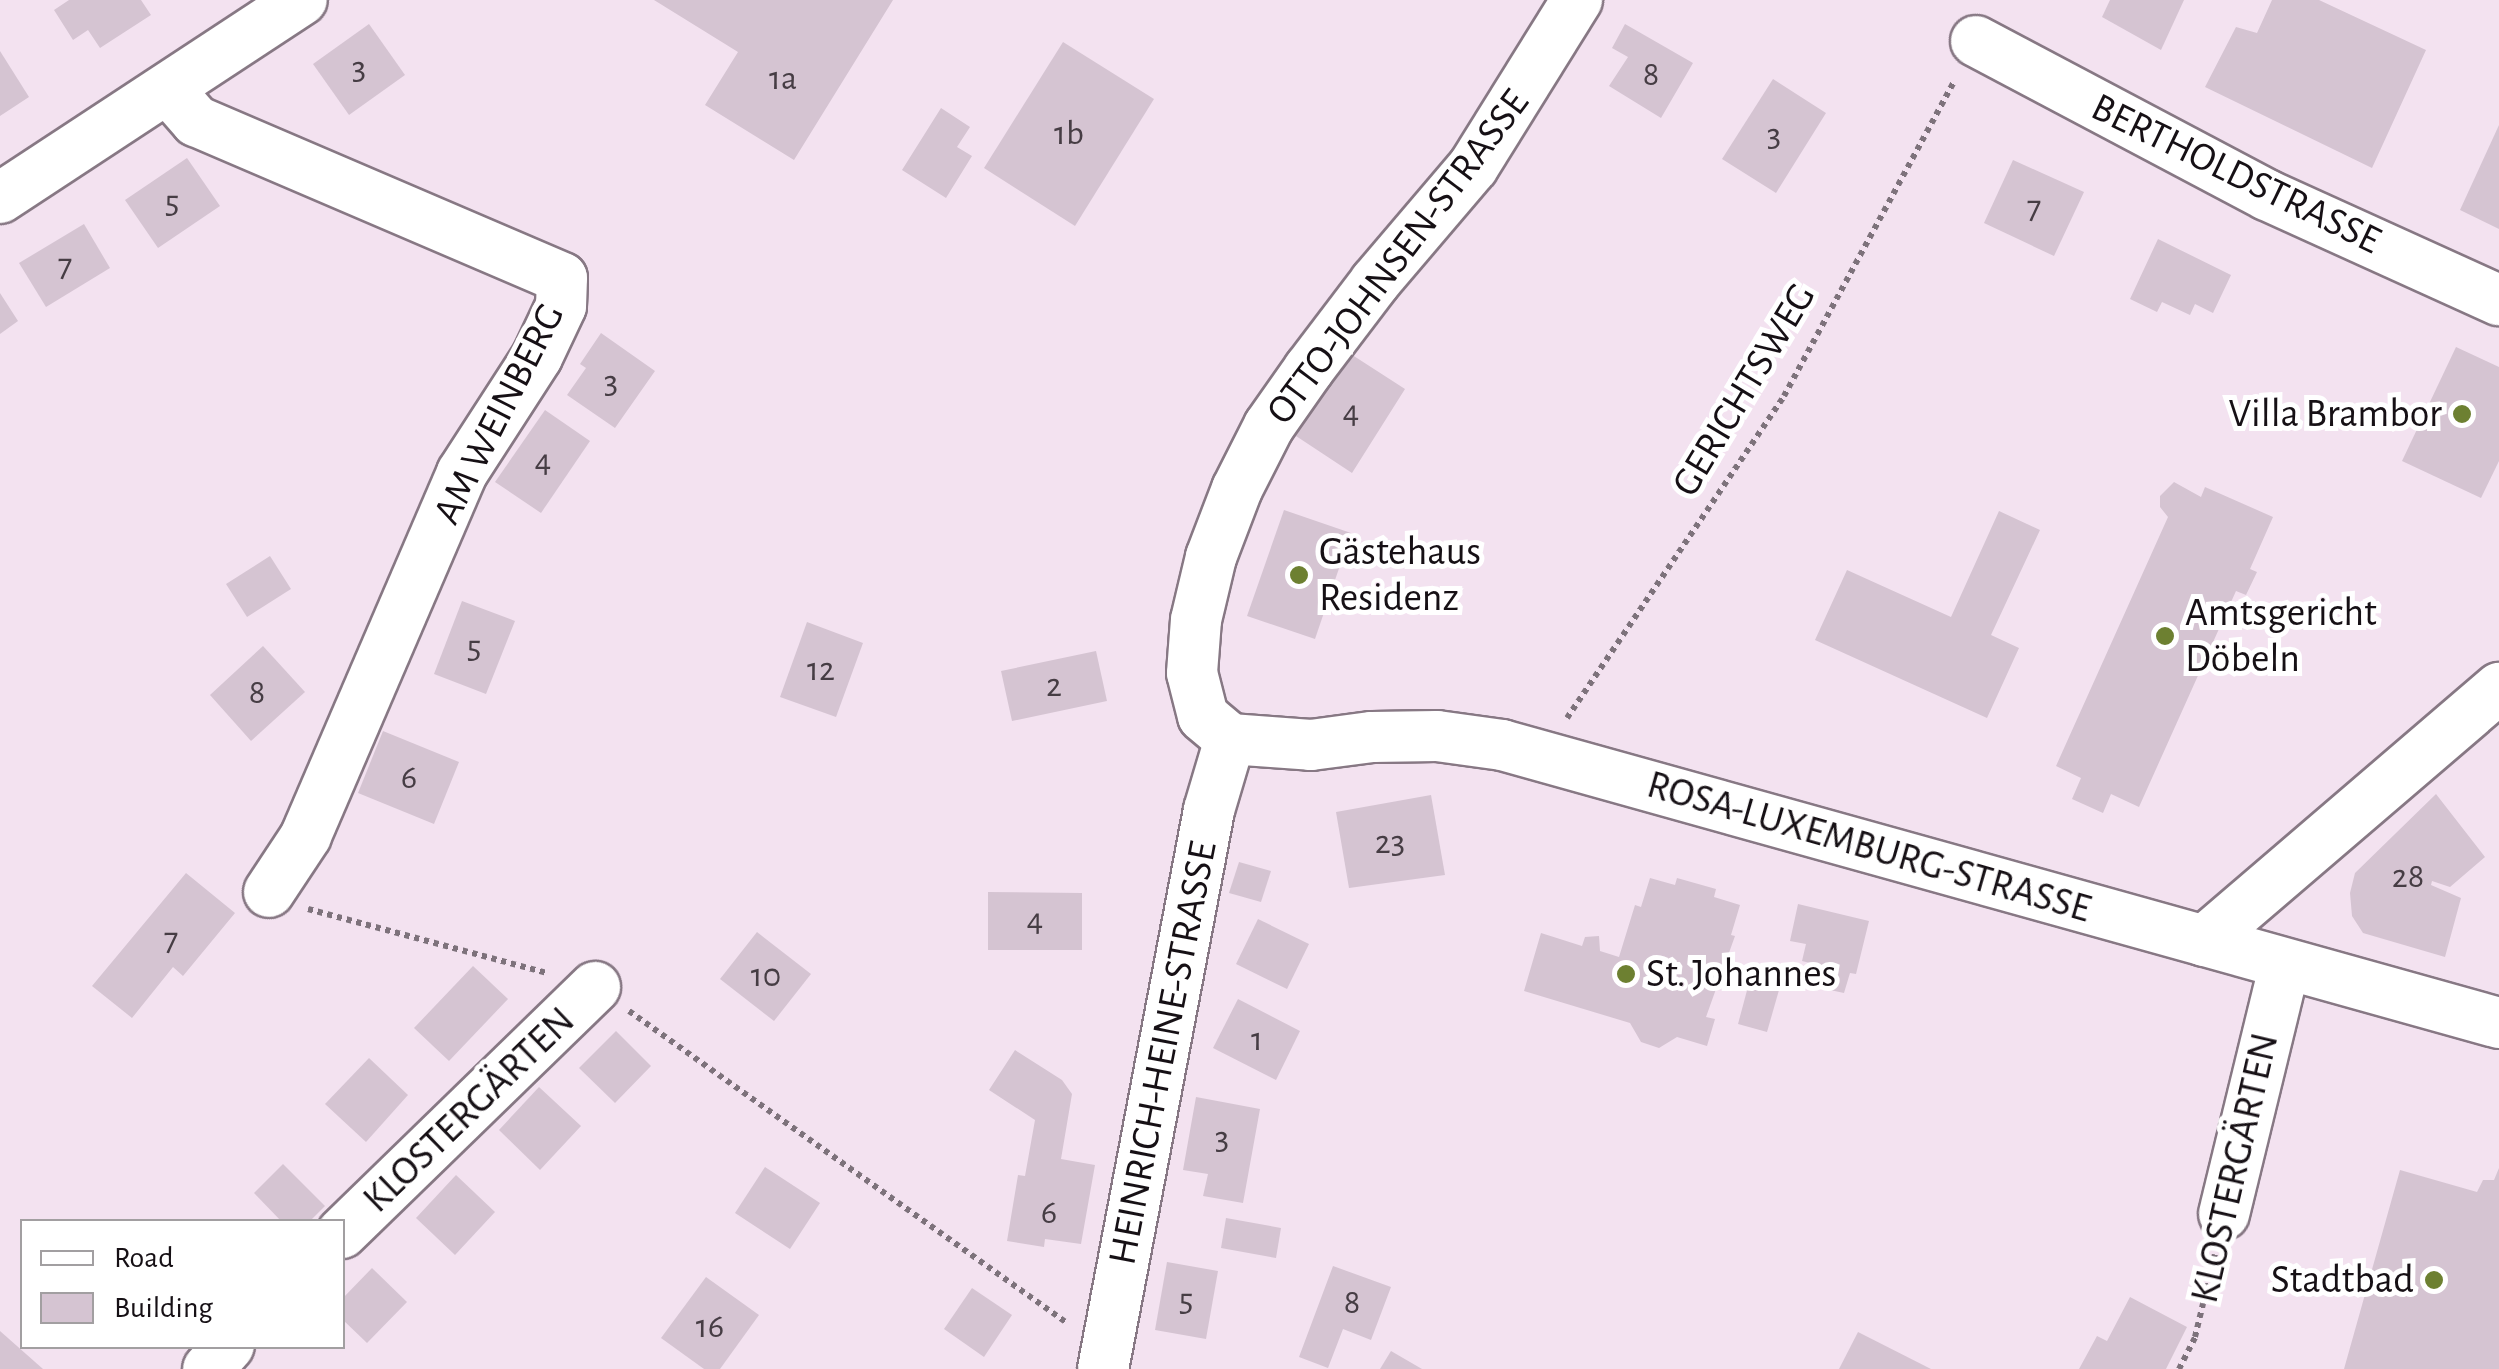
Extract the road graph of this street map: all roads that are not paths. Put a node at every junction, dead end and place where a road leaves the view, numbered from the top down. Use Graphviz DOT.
graph roads {
  1 [pos="302,0"];
  2 [pos="1577,0"];
  3 [pos="1976,41"];
  4 [pos="168,89"];
  5 [pos="0,198"];
  6 [pos="2499,300"];
  7 [pos="2499,688"];
  8 [pos="1230,739"];
  9 [pos="269,892"];
  10 [pos="2204,941"];
  11 [pos="2285,964"];
  12 [pos="596,987"];
  13 [pos="2499,1023"];
  14 [pos="2224,1214"];
  15 [pos="345,1230"];
  16 [pos="1116,1365"];
  1 -- 4 [label="street"];
  2 -- 8 [label="street, OTTO-JOHNSEN-STRASSE"];
  3 -- 6 [label="street, BERTHOLDSTRASSE"];
  4 -- 5 [label="street"];
  4 -- 9 [label="street, AM WEINBERG"];
  7 -- 10 [label="street"];
  8 -- 10 [label="street, ROSA-LUXEMBURG-STRASSE"];
  8 -- 16 [label="street, HEINRICH-HEINE-STRASSE"];
  10 -- 11 [label="street, ROSA-LUXEMBURG-STRASSE"];
  11 -- 13 [label="street, ROSA-LUXEMBURG-STRASSE"];
  11 -- 14 [label="street, KLOSTERGÄRTEN"];
  12 -- 15 [label="street, KLOSTERGÄRTEN"];
}
